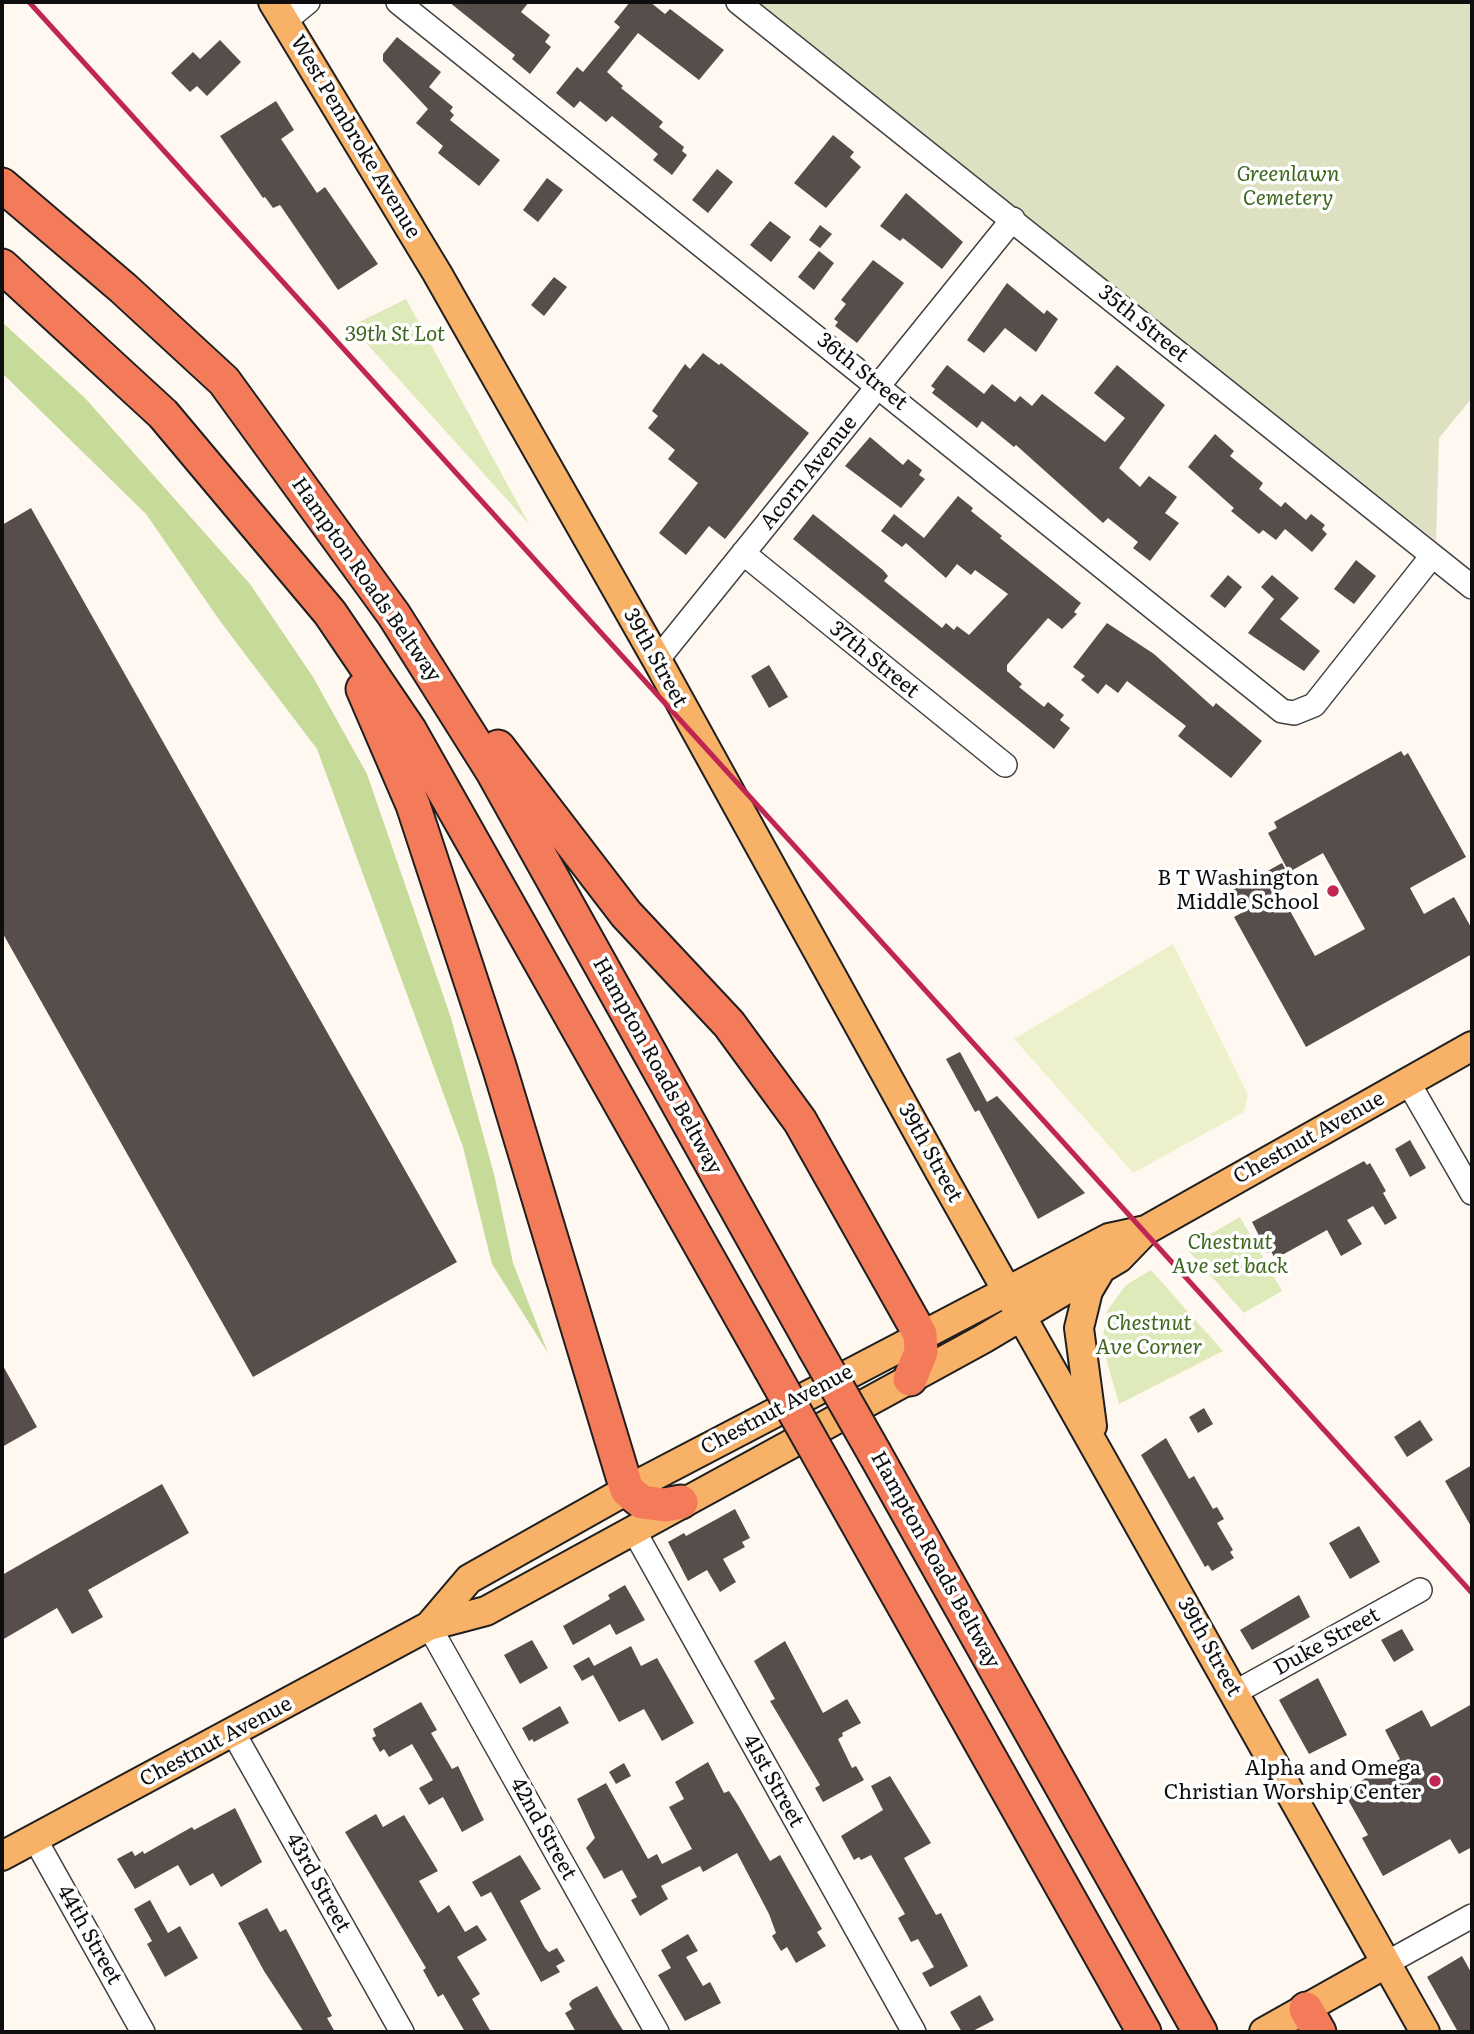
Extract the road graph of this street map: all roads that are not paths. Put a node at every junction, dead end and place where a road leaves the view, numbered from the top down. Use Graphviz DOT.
graph roads {
  1 [pos="308,2"];
  2 [pos="398,2"];
  3 [pos="738,2"];
  4 [pos="279,11"];
  5 [pos="2,185"];
  6 [pos="1013,219"];
  7 [pos="2,266"];
  8 [pos="437,273"];
  9 [pos="879,386"];
  10 [pos="743,553"];
  11 [pos="1432,555"];
  12 [pos="1472,587"];
  13 [pos="330,613"];
  14 [pos="394,615"];
  15 [pos="657,660"];
  16 [pos="1005,765"];
  17 [pos="1472,1046"];
  18 [pos="1408,1082"];
  19 [pos="1472,1193"];
  20 [pos="1146,1230"];
  21 [pos="1102,1268"];
  22 [pos="1006,1289"];
  23 [pos="1022,1316"];
  24 [pos="920,1334"];
  25 [pos="909,1379"];
  26 [pos="1095,1446"];
  27 [pos="627,1490"];
  28 [pos="681,1502"];
  29 [pos="633,1529"];
  30 [pos="1420,1590"];
  31 [pos="429,1626"];
  32 [pos="1234,1693"];
  33 [pos="234,1734"];
  34 [pos="35,1839"];
  35 [pos="2,1856"];
  36 [pos="1472,1916"];
  37 [pos="1385,1964"];
  38 [pos="1312,2021"];
  39 [pos="1196,2024"];
  40 [pos="144,2032"];
  41 [pos="402,2032"];
  42 [pos="657,2032"];
  43 [pos="914,2032"];
  44 [pos="1144,2032"];
  45 [pos="1264,2032"];
  46 [pos="1425,2032"];
  1 -- 4 [label="street"];
  2 -- 9 [label="street, 36th Street"];
  3 -- 6 [label="street, 35th Street"];
  4 -- 8 [label="main road, West Pembroke Avenue"];
  5 -- 14 [label="highway, Hampton Roads Beltway"];
  6 -- 9 [label="street, Acorn Avenue"];
  6 -- 11 [label="street, 35th Street"];
  7 -- 13 [label="highway"];
  8 -- 15 [label="main road, 39th Street"];
  9 -- 10 [label="street, Acorn Avenue"];
  9 -- 11 [label="street, 36th Street"];
  10 -- 15 [label="street, Acorn Avenue"];
  10 -- 16 [label="street, 37th Street"];
  11 -- 12 [label="street, 35th Street"];
  13 -- 27 [label="highway"];
  13 -- 44 [label="highway, bridge"];
  14 -- 24 [label="highway"];
  14 -- 39 [label="highway, Hampton Roads Beltway, bridge"];
  15 -- 22 [label="main road, 39th Street"];
  17 -- 18 [label="main road, Chestnut Avenue"];
  18 -- 19 [label="street"];
  18 -- 20 [label="main road, Chestnut Avenue"];
  20 -- 21 [label="main road, Chestnut Avenue"];
  20 -- 22 [label="main road, Chestnut Avenue"];
  21 -- 23 [label="main road, Chestnut Avenue"];
  21 -- 26 [label="main road"];
  22 -- 23 [label="main road, 39th Street"];
  22 -- 24 [label="main road, Chestnut Avenue"];
  23 -- 25 [label="main road, Chestnut Avenue"];
  23 -- 26 [label="main road, 39th Street"];
  24 -- 25 [label="highway"];
  24 -- 27 [label="main road, Chestnut Avenue"];
  25 -- 28 [label="main road, Chestnut Avenue"];
  26 -- 32 [label="main road, 39th Street"];
  27 -- 28 [label="highway"];
  27 -- 31 [label="main road, Chestnut Avenue"];
  28 -- 29 [label="main road, Chestnut Avenue"];
  29 -- 31 [label="main road, Chestnut Avenue"];
  29 -- 43 [label="street, 41st Street"];
  30 -- 32 [label="street, Duke Street"];
  31 -- 33 [label="main road, Chestnut Avenue"];
  31 -- 42 [label="street, 42nd Street"];
  32 -- 37 [label="main road, 39th Street"];
  33 -- 34 [label="main road, Chestnut Avenue"];
  33 -- 41 [label="street, 43rd Street"];
  34 -- 35 [label="main road, Chestnut Avenue"];
  34 -- 40 [label="street, 44th Street"];
  36 -- 37 [label="street"];
  37 -- 38 [label="main road"];
  37 -- 46 [label="main road, 39th Street"];
  38 -- 45 [label="main road"];
}
